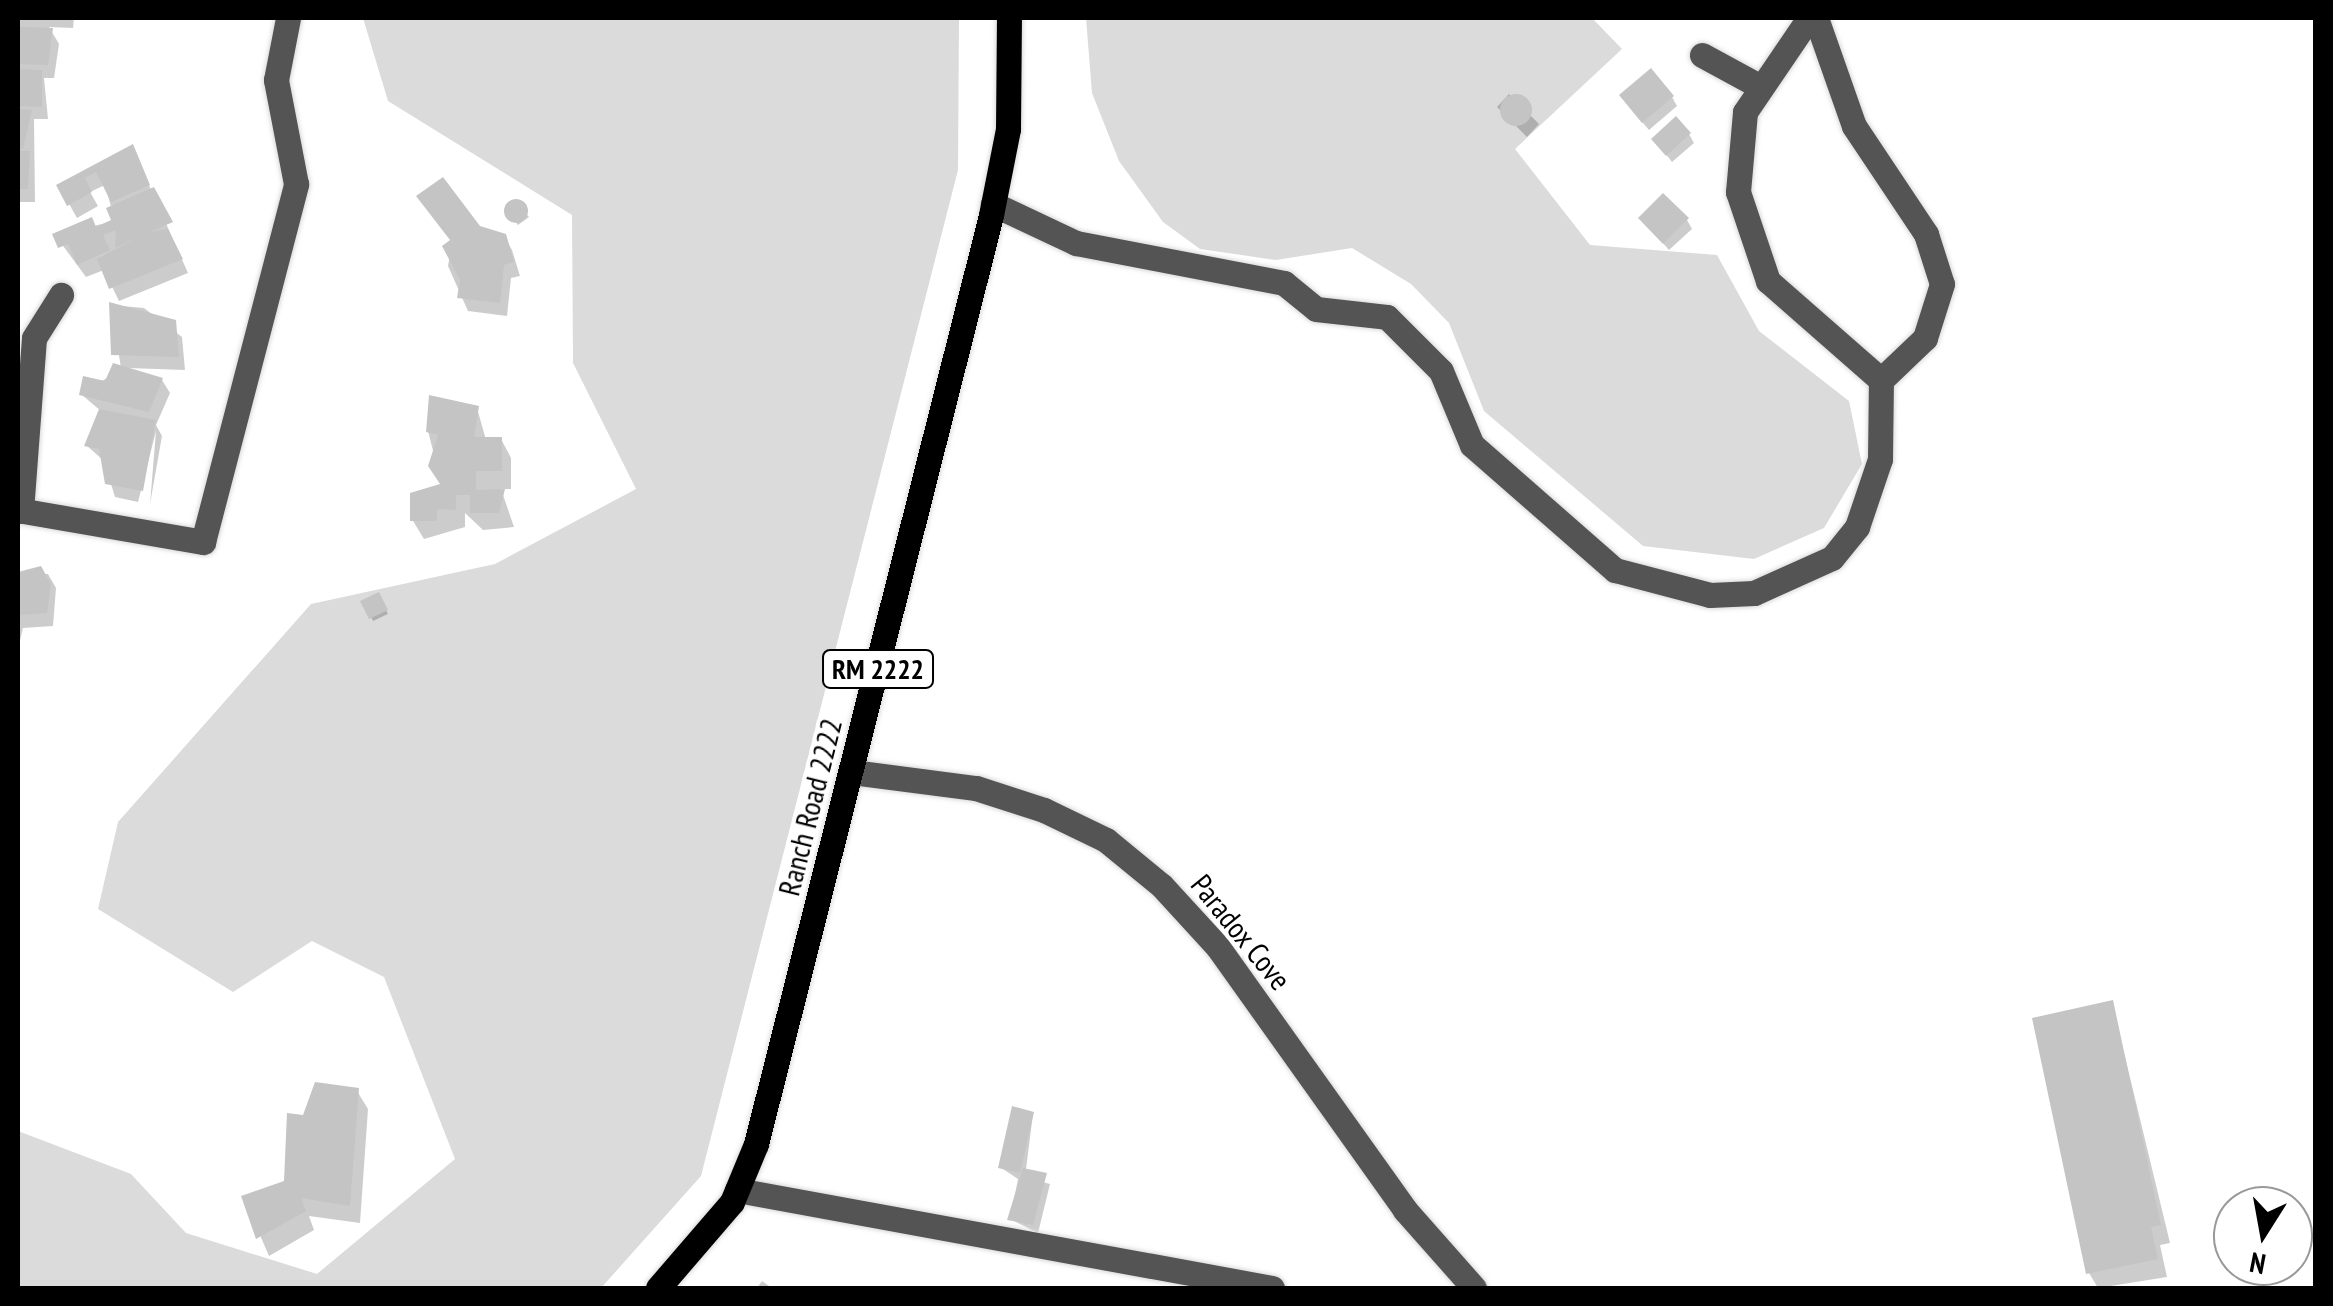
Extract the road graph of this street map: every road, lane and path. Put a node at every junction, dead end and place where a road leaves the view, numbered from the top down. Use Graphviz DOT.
graph roads {
  1 [pos="288,18"];
  2 [pos="1009,18"];
  3 [pos="1812,18"];
  4 [pos="1702,56"];
  5 [pos="1761,86"];
  6 [pos="993,204"];
  7 [pos="60,295"];
  8 [pos="1880,380"];
  9 [pos="19,511"];
  10 [pos="852,772"];
  11 [pos="737,1190"];
  12 [pos="658,1288"];
  13 [pos="1272,1288"];
  14 [pos="1474,1288"];
  1 -- 9 [label="street"];
  2 -- 6 [label="main road, Ranch Road 2222 / RM 2222"];
  3 -- 5 [label="street"];
  3 -- 8 [label="street"];
  4 -- 5 [label="street"];
  5 -- 8 [label="street"];
  6 -- 8 [label="street"];
  6 -- 10 [label="main road, Ranch Road 2222 / RM 2222"];
  7 -- 9 [label="street"];
  10 -- 11 [label="main road, Ranch Road 2222 / RM 2222"];
  10 -- 14 [label="street, Paradox Cove"];
  11 -- 12 [label="main road, Ranch Road 2222 / RM 2222"];
  11 -- 13 [label="street"];
}
